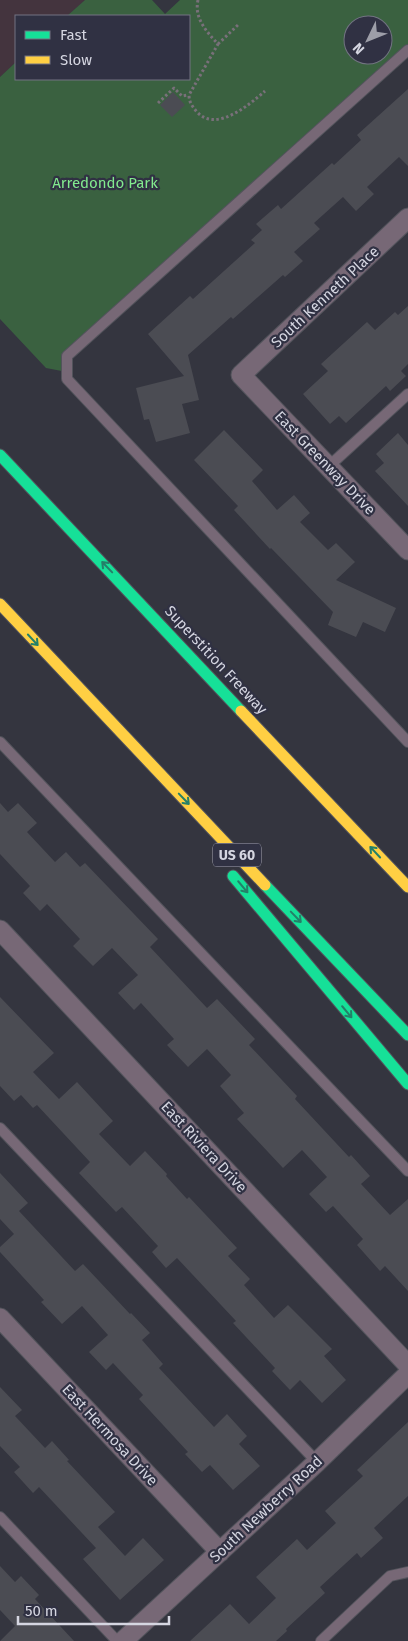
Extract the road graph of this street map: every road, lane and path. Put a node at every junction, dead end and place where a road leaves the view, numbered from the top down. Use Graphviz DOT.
graph roads {
  1 [pos="198,0"];
  2 [pos="239,24"];
  3 [pos="218,44"];
  4 [pos="408,50"];
  5 [pos="265,91"];
  6 [pos="189,95"];
  7 [pos="158,103"];
  8 [pos="408,218"];
  9 [pos="241,375"];
  10 [pos="408,394"];
  11 [pos="0,455"];
  12 [pos="328,466"];
  13 [pos="408,550"];
  14 [pos="140,602"];
  15 [pos="0,604"];
  16 [pos="66,676"];
  17 [pos="408,741"];
  18 [pos="0,742"];
  19 [pos="309,766"];
  20 [pos="173,804"];
  21 [pos="224,864"];
  22 [pos="408,887"];
  23 [pos="0,930"];
  24 [pos="408,1035"];
  25 [pos="408,1084"];
  26 [pos="0,1128"];
  27 [pos="408,1172"];
  28 [pos="0,1318"];
  29 [pos="408,1365"];
  30 [pos="408,1374"];
  31 [pos="316,1462"];
  32 [pos="0,1517"];
  33 [pos="220,1552"];
  34 [pos="408,1572"];
  35 [pos="118,1641"];
  36 [pos="123,1641"];
  37 [pos="321,1641"];
  1 -- 3 [label="path"];
  2 -- 3 [label="path"];
  3 -- 6 [label="path"];
  4 -- 17 [label="lane"];
  5 -- 6 [label="path"];
  6 -- 7 [label="path"];
  8 -- 9 [label="street, South Kenneth Place"];
  9 -- 12 [label="street, East Greenway Drive"];
  10 -- 12 [label="lane"];
  14 -- 11 [label="highway, Superstition Freeway, one-way"];
  12 -- 13 [label="street, East Greenway Drive"];
  14 -- 19 [label="highway"];
  22 -- 14 [label="highway, Superstition Freeway, one-way"];
  15 -- 16 [label="highway, US 60, one-way"];
  16 -- 20 [label="highway"];
  16 -- 24 [label="highway, US 60, one-way"];
  18 -- 27 [label="lane"];
  21 -- 25 [label="highway, one-way"];
  23 -- 29 [label="street, East Riviera Drive"];
  26 -- 31 [label="lane"];
  28 -- 33 [label="street, East Hermosa Drive"];
  30 -- 31 [label="street, South Newberry Road"];
  31 -- 33 [label="street, South Newberry Road"];
  32 -- 35 [label="lane"];
  33 -- 36 [label="street, South Newberry Road"];
  34 -- 37 [label="lane"];
}
